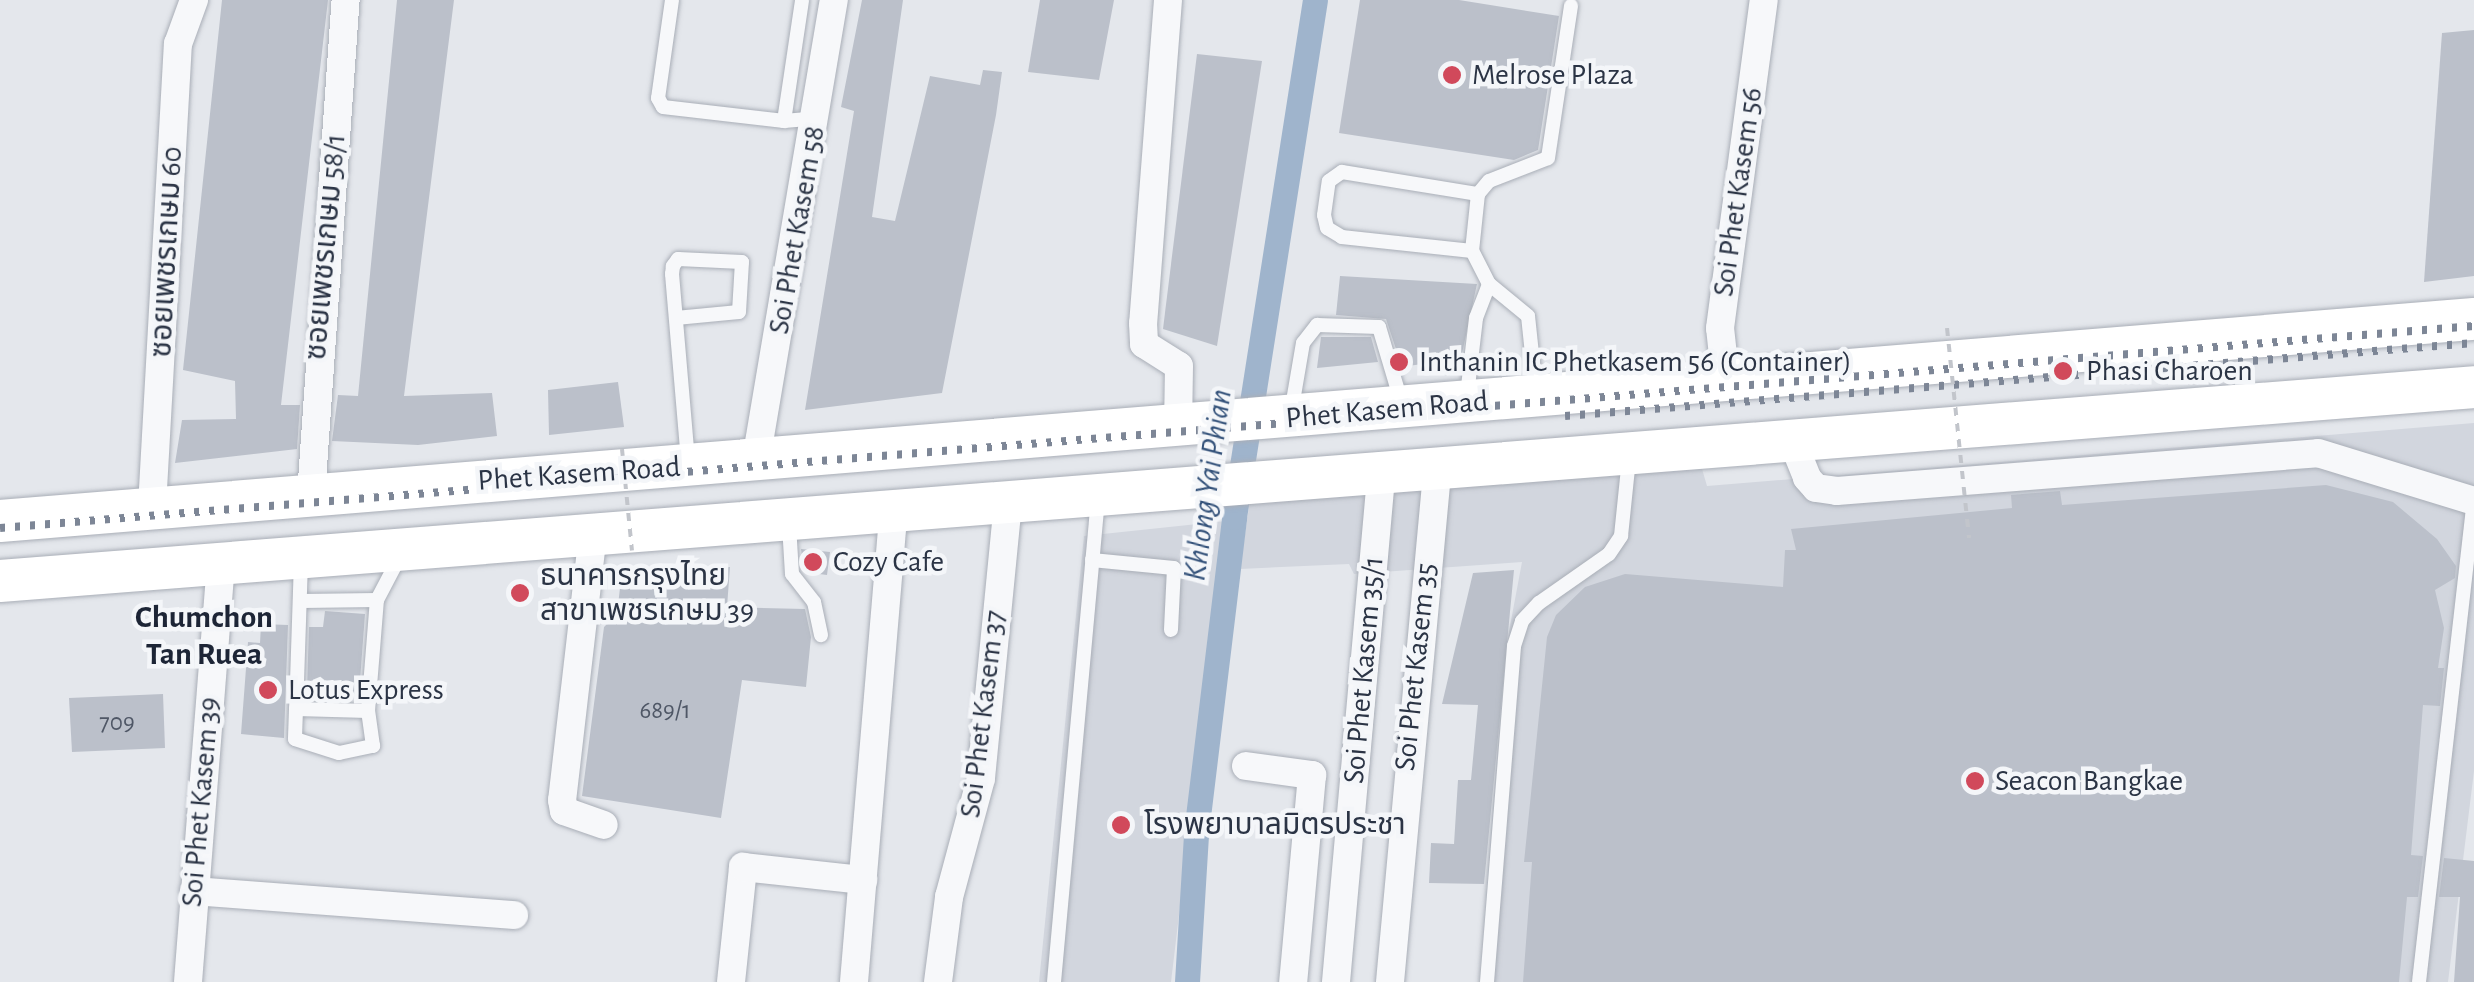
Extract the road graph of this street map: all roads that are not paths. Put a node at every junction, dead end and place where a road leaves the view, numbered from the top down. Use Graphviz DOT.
graph roads {
  1 [pos="194,0"];
  2 [pos="346,0"];
  3 [pos="672,0"];
  4 [pos="802,0"];
  5 [pos="834,0"];
  6 [pos="1168,0"];
  7 [pos="1764,0"];
  8 [pos="1571,6"];
  9 [pos="817,118"];
  10 [pos="784,121"];
  11 [pos="1478,194"];
  12 [pos="1472,251"];
  13 [pos="1489,284"];
  14 [pos="676,318"];
  15 [pos="2474,319"];
  16 [pos="1726,383"];
  17 [pos="2474,388"];
  18 [pos="1536,398"];
  19 [pos="1466,404"];
  20 [pos="1403,408"];
  21 [pos="1286,419"];
  22 [pos="1178,427"];
  23 [pos="1794,445"];
  24 [pos="1629,458"];
  25 [pos="756,460"];
  26 [pos="638,464"];
  27 [pos="1437,473"];
  28 [pos="1382,478"];
  29 [pos="311,495"];
  30 [pos="1098,496"];
  31 [pos="1008,502"];
  32 [pos="2474,502"];
  33 [pos="152,507"];
  34 [pos="894,510"];
  35 [pos="789,517"];
  36 [pos="0,521"];
  37 [pos="622,536"];
  38 [pos="403,549"];
  39 [pos="300,557"];
  40 [pos="1092,560"];
  41 [pos="221,563"];
  42 [pos="0,581"];
  43 [pos="377,600"];
  44 [pos="302,601"];
  45 [pos="1172,630"];
  46 [pos="821,635"];
  47 [pos="296,710"];
  48 [pos="368,711"];
  49 [pos="1246,766"];
  50 [pos="1310,797"];
  51 [pos="1352,800"];
  52 [pos="604,825"];
  53 [pos="863,880"];
  54 [pos="194,891"];
  55 [pos="514,916"];
  56 [pos="188,982"];
  57 [pos="731,982"];
  58 [pos="854,982"];
  59 [pos="938,982"];
  60 [pos="1054,982"];
  61 [pos="1294,982"];
  62 [pos="1336,982"];
  63 [pos="1390,982"];
  64 [pos="1487,982"];
  65 [pos="2419,982"];
  1 -- 33 [label="street, ซอยเพชรเกษม 60"];
  2 -- 29 [label="street, ซอยเพชรเกษม 58/1"];
  3 -- 10 [label="lane"];
  4 -- 10 [label="lane"];
  5 -- 9 [label="street, Soi Phet Kasem 58"];
  6 -- 22 [label="street"];
  7 -- 16 [label="street, Soi Phet Kasem 56"];
  8 -- 11 [label="lane"];
  9 -- 10 [label="lane"];
  9 -- 25 [label="street, Soi Phet Kasem 58"];
  11 -- 12 [label="lane"];
  11 -- 12 [label="lane"];
  12 -- 13 [label="lane"];
  13 -- 18 [label="lane"];
  13 -- 19 [label="lane"];
  14 -- 14 [label="lane"];
  14 -- 26 [label="lane"];
  15 -- 16 [label="main road, Phet Kasem Road"];
  16 -- 18 [label="main road, Phet Kasem Road"];
  17 -- 23 [label="main road, Phet Kasem Road"];
  18 -- 19 [label="main road, Phet Kasem Road"];
  19 -- 20 [label="main road, Phet Kasem Road"];
  20 -- 21 [label="main road, Phet Kasem Road"];
  20 -- 21 [label="lane"];
  21 -- 22 [label="main road, Phet Kasem Road"];
  22 -- 25 [label="main road, Phet Kasem Road"];
  23 -- 24 [label="main road, Phet Kasem Road"];
  23 -- 32 [label="street"];
  24 -- 27 [label="main road, Phet Kasem Road"];
  24 -- 64 [label="lane"];
  25 -- 26 [label="main road, Phet Kasem Road"];
  26 -- 29 [label="main road, Phet Kasem Road"];
  26 -- 37 [label="main road"];
  27 -- 28 [label="main road, Phet Kasem Road"];
  27 -- 63 [label="street, Soi Phet Kasem 35"];
  28 -- 30 [label="main road, Phet Kasem Road"];
  28 -- 51 [label="street, Soi Phet Kasem 35/1"];
  29 -- 33 [label="main road, Phet Kasem Road"];
  30 -- 31 [label="main road, Phet Kasem Road"];
  30 -- 40 [label="lane"];
  31 -- 34 [label="main road, Phet Kasem Road"];
  31 -- 59 [label="street, Soi Phet Kasem 37"];
  32 -- 65 [label="lane"];
  33 -- 36 [label="main road, Phet Kasem Road"];
  34 -- 35 [label="main road, Phet Kasem Road"];
  34 -- 53 [label="street"];
  35 -- 37 [label="main road, Phet Kasem Road"];
  35 -- 46 [label="lane"];
  37 -- 38 [label="main road, Phet Kasem Road"];
  37 -- 52 [label="street"];
  38 -- 39 [label="main road, Phet Kasem Road"];
  38 -- 43 [label="lane"];
  39 -- 41 [label="main road, Phet Kasem Road"];
  39 -- 44 [label="lane"];
  40 -- 45 [label="lane"];
  40 -- 60 [label="lane"];
  41 -- 42 [label="main road, Phet Kasem Road"];
  41 -- 54 [label="street, Soi Phet Kasem 39"];
  43 -- 44 [label="lane"];
  43 -- 48 [label="lane"];
  44 -- 47 [label="lane"];
  47 -- 48 [label="lane"];
  47 -- 48 [label="lane"];
  49 -- 50 [label="street"];
  50 -- 51 [label="street"];
  50 -- 61 [label="street"];
  51 -- 62 [label="street, Soi Phet Kasem 35/1"];
  53 -- 57 [label="street"];
  53 -- 58 [label="street"];
  54 -- 55 [label="street"];
  54 -- 56 [label="street, Soi Phet Kasem 39"];
}
